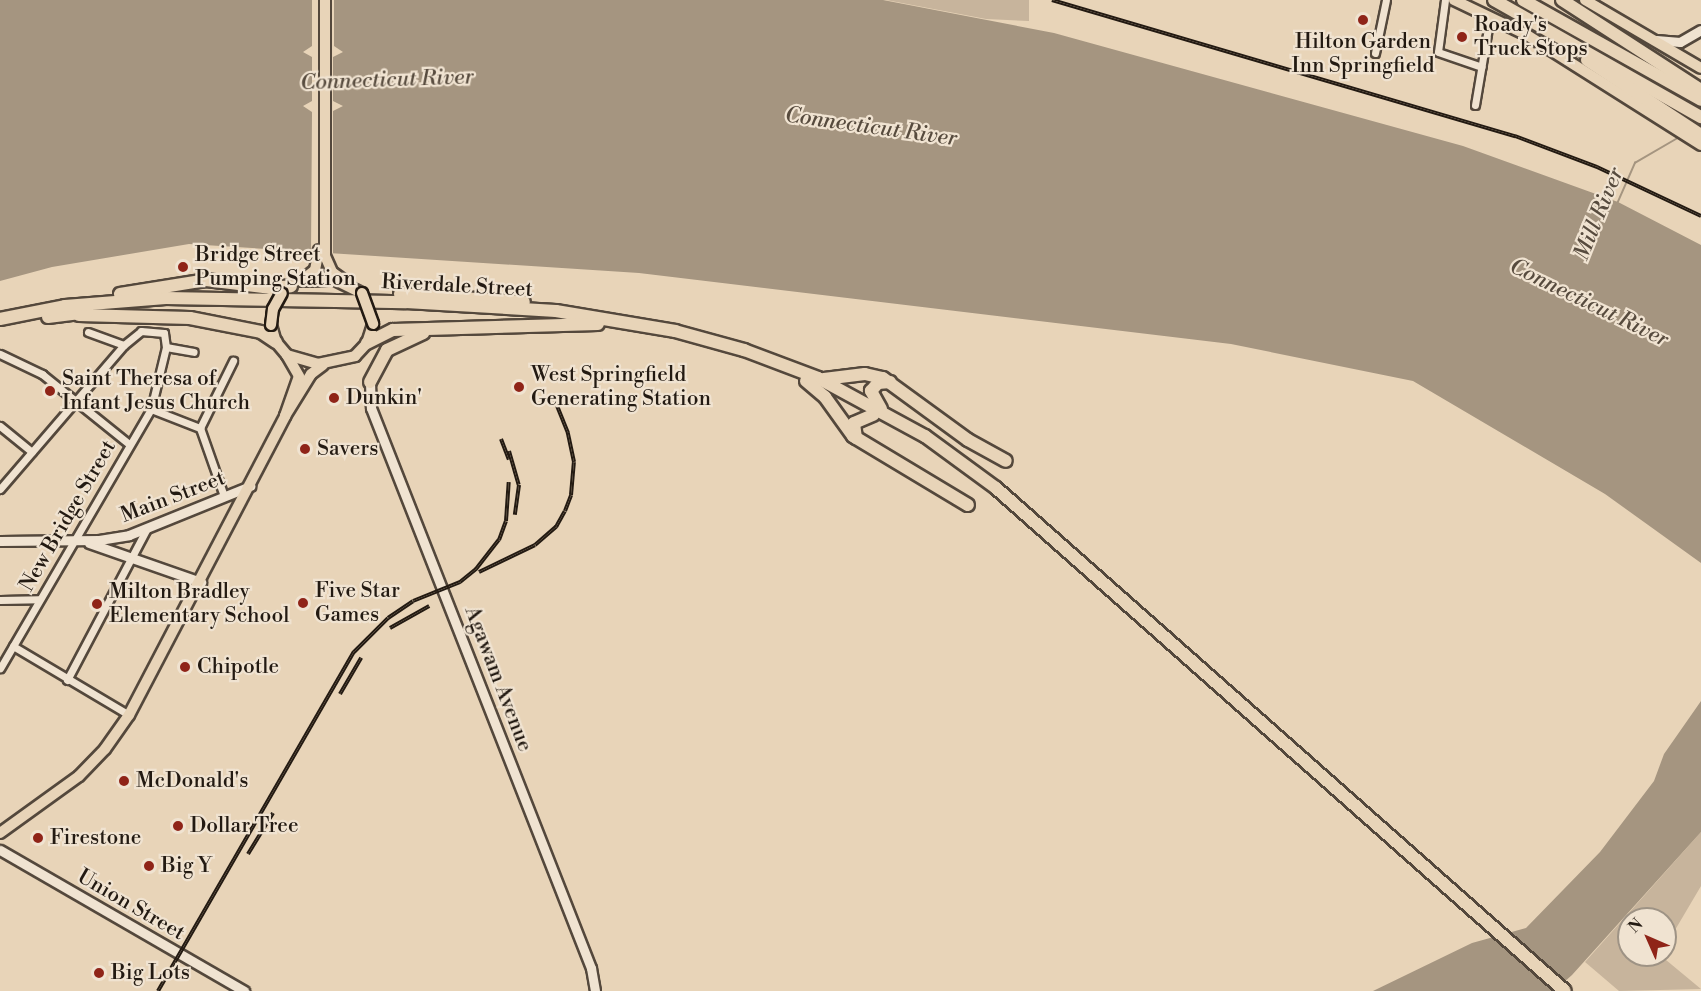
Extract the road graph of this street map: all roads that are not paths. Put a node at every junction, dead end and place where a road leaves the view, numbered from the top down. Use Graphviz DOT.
graph roads {
  1 [pos="319,0"];
  2 [pos="325,0"];
  3 [pos="1386,0"];
  4 [pos="1445,0"];
  5 [pos="1454,0"];
  6 [pos="1494,0"];
  7 [pos="1523,0"];
  8 [pos="1562,0"];
  9 [pos="1585,0"];
  10 [pos="1490,16"];
  11 [pos="1542,27"];
  12 [pos="1701,30"];
  13 [pos="1652,39"];
  14 [pos="1375,52"];
  15 [pos="1482,67"];
  16 [pos="1701,68"];
  17 [pos="1701,90"];
  18 [pos="1701,100"];
  19 [pos="1475,105"];
  20 [pos="1701,117"];
  21 [pos="1701,135"];
  22 [pos="1701,145"];
  23 [pos="322,262"];
  24 [pos="347,283"];
  25 [pos="292,287"];
  26 [pos="361,292"];
  27 [pos="64,310"];
  28 [pos="0,319"];
  29 [pos="598,320"];
  30 [pos="0,326"];
  31 [pos="441,328"];
  32 [pos="88,332"];
  33 [pos="276,342"];
  34 [pos="367,343"];
  35 [pos="124,345"];
  36 [pos="166,347"];
  37 [pos="194,352"];
  38 [pos="0,354"];
  39 [pos="287,355"];
  40 [pos="233,362"];
  41 [pos="327,364"];
  42 [pos="812,380"];
  43 [pos="370,382"];
  44 [pos="890,382"];
  45 [pos="857,402"];
  46 [pos="75,403"];
  47 [pos="151,409"];
  48 [pos="887,414"];
  49 [pos="873,415"];
  50 [pos="285,416"];
  51 [pos="0,426"];
  52 [pos="200,428"];
  53 [pos="856,438"];
  54 [pos="129,444"];
  55 [pos="32,452"];
  56 [pos="1006,461"];
  57 [pos="250,486"];
  58 [pos="0,489"];
  59 [pos="224,496"];
  60 [pos="968,505"];
  61 [pos="146,530"];
  62 [pos="0,541"];
  63 [pos="72,541"];
  64 [pos="134,557"];
  65 [pos="201,582"];
  66 [pos="39,599"];
  67 [pos="0,600"];
  68 [pos="13,646"];
  69 [pos="2,661"];
  70 [pos="0,668"];
  71 [pos="67,680"];
  72 [pos="129,715"];
  73 [pos="0,834"];
  74 [pos="0,850"];
  75 [pos="1464,907"];
  76 [pos="244,991"];
  77 [pos="595,991"];
  78 [pos="1553,991"];
  79 [pos="1564,991"];
  1 -- 23 [label="main road"];
  2 -- 23 [label="main road"];
  3 -- 14 [label="street"];
  4 -- 15 [label="street"];
  5 -- 10 [label="main road"];
  6 -- 11 [label="highway"];
  7 -- 18 [label="highway"];
  8 -- 17 [label="highway"];
  9 -- 13 [label="main road"];
  10 -- 15 [label="street"];
  10 -- 22 [label="main road"];
  11 -- 20 [label="highway"];
  11 -- 21 [label="highway"];
  12 -- 13 [label="street"];
  13 -- 16 [label="main road"];
  15 -- 19 [label="street"];
  23 -- 24 [label="main road"];
  23 -- 25 [label="main road"];
  24 -- 25 [label="main road"];
  24 -- 26 [label="main road"];
  25 -- 27 [label="highway"];
  25 -- 33 [label="main road, bridge"];
  26 -- 29 [label="highway"];
  26 -- 34 [label="main road, bridge"];
  27 -- 28 [label="highway, Riverdale Street"];
  27 -- 29 [label="highway, Riverdale Street"];
  27 -- 30 [label="highway, Riverdale Street"];
  27 -- 33 [label="highway"];
  29 -- 31 [label="highway"];
  29 -- 42 [label="highway, Riverdale Street"];
  31 -- 34 [label="highway"];
  31 -- 43 [label="highway"];
  32 -- 35 [label="street"];
  33 -- 39 [label="main road"];
  34 -- 41 [label="main road"];
  35 -- 36 [label="street"];
  35 -- 46 [label="street"];
  36 -- 37 [label="street"];
  36 -- 47 [label="street, New Bridge Street"];
  38 -- 46 [label="street"];
  39 -- 41 [label="main road"];
  39 -- 50 [label="main road"];
  40 -- 52 [label="street"];
  41 -- 50 [label="main road"];
  42 -- 44 [label="highway"];
  42 -- 45 [label="highway, Riverdale Street"];
  42 -- 53 [label="highway"];
  43 -- 77 [label="street, Agawam Avenue"];
  44 -- 48 [label="highway"];
  44 -- 56 [label="highway"];
  45 -- 48 [label="highway"];
  45 -- 49 [label="highway"];
  46 -- 54 [label="street"];
  46 -- 55 [label="street"];
  47 -- 52 [label="street"];
  47 -- 54 [label="street, New Bridge Street"];
  48 -- 75 [label="highway"];
  49 -- 53 [label="highway"];
  49 -- 75 [label="highway"];
  50 -- 57 [label="main road"];
  51 -- 55 [label="street"];
  52 -- 59 [label="street"];
  53 -- 60 [label="highway"];
  54 -- 63 [label="street, New Bridge Street"];
  55 -- 58 [label="street"];
  57 -- 59 [label="street, Main Street"];
  57 -- 65 [label="main road"];
  59 -- 61 [label="street, Main Street"];
  61 -- 63 [label="street, Main Street"];
  61 -- 64 [label="street"];
  62 -- 63 [label="street, Main Street"];
  63 -- 64 [label="street"];
  63 -- 66 [label="street, New Bridge Street"];
  64 -- 65 [label="street"];
  64 -- 71 [label="street"];
  65 -- 72 [label="main road"];
  66 -- 67 [label="street"];
  66 -- 68 [label="street, New Bridge Street"];
  68 -- 69 [label="street, New Bridge Street"];
  68 -- 71 [label="street"];
  69 -- 70 [label="street, New Bridge Street"];
  71 -- 72 [label="street"];
  72 -- 73 [label="main road"];
  74 -- 76 [label="street, Union Street"];
  75 -- 78 [label="highway"];
  75 -- 79 [label="highway"];
}
